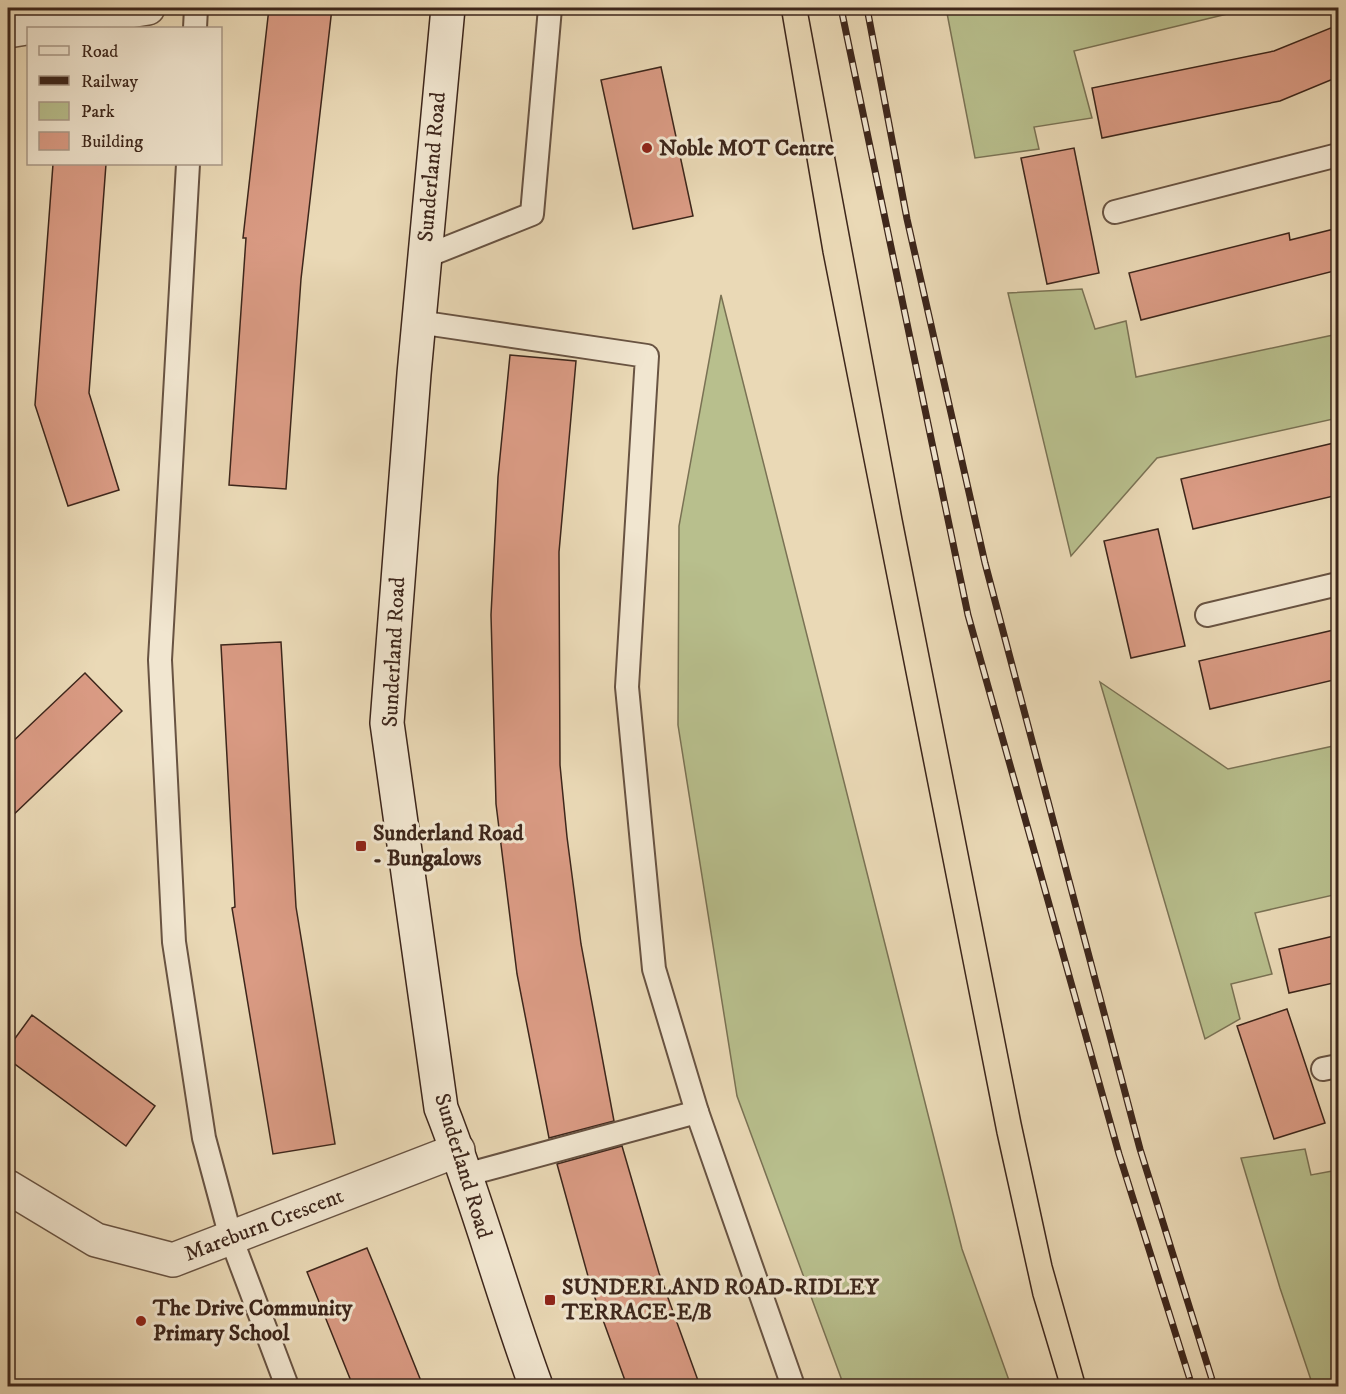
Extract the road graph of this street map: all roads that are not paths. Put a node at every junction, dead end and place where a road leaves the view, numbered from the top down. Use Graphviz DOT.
graph roads {
  1 [pos="148,8"];
  2 [pos="196,8"];
  3 [pos="448,8"];
  4 [pos="550,8"];
  5 [pos="32,27"];
  6 [pos="195,27"];
  7 [pos="27,28"];
  8 [pos="8,31"];
  9 [pos="1338,155"];
  10 [pos="188,165"];
  11 [pos="1115,212"];
  12 [pos="424,257"];
  13 [pos="418,322"];
  14 [pos="1338,584"];
  15 [pos="1207,615"];
  16 [pos="697,1112"];
  17 [pos="461,1163"];
  18 [pos="8,1187"];
  19 [pos="231,1238"];
  20 [pos="287,1386"];
  21 [pos="536,1386"];
  22 [pos="793,1386"];
  1 -- 5 [label="main road"];
  2 -- 6 [label="lane"];
  3 -- 12 [label="main road, Sunderland Road"];
  4 -- 12 [label="lane"];
  7 -- 8 [label="main road"];
  9 -- 11 [label="lane"];
  10 -- 19 [label="lane"];
  12 -- 13 [label="main road, Sunderland Road"];
  13 -- 16 [label="lane"];
  13 -- 17 [label="main road, Sunderland Road"];
  14 -- 15 [label="lane"];
  16 -- 17 [label="lane"];
  16 -- 22 [label="lane"];
  17 -- 19 [label="main road, Mareburn Crescent"];
  17 -- 21 [label="main road, Sunderland Road"];
  18 -- 19 [label="main road, Mareburn Crescent"];
  19 -- 20 [label="lane"];
}
